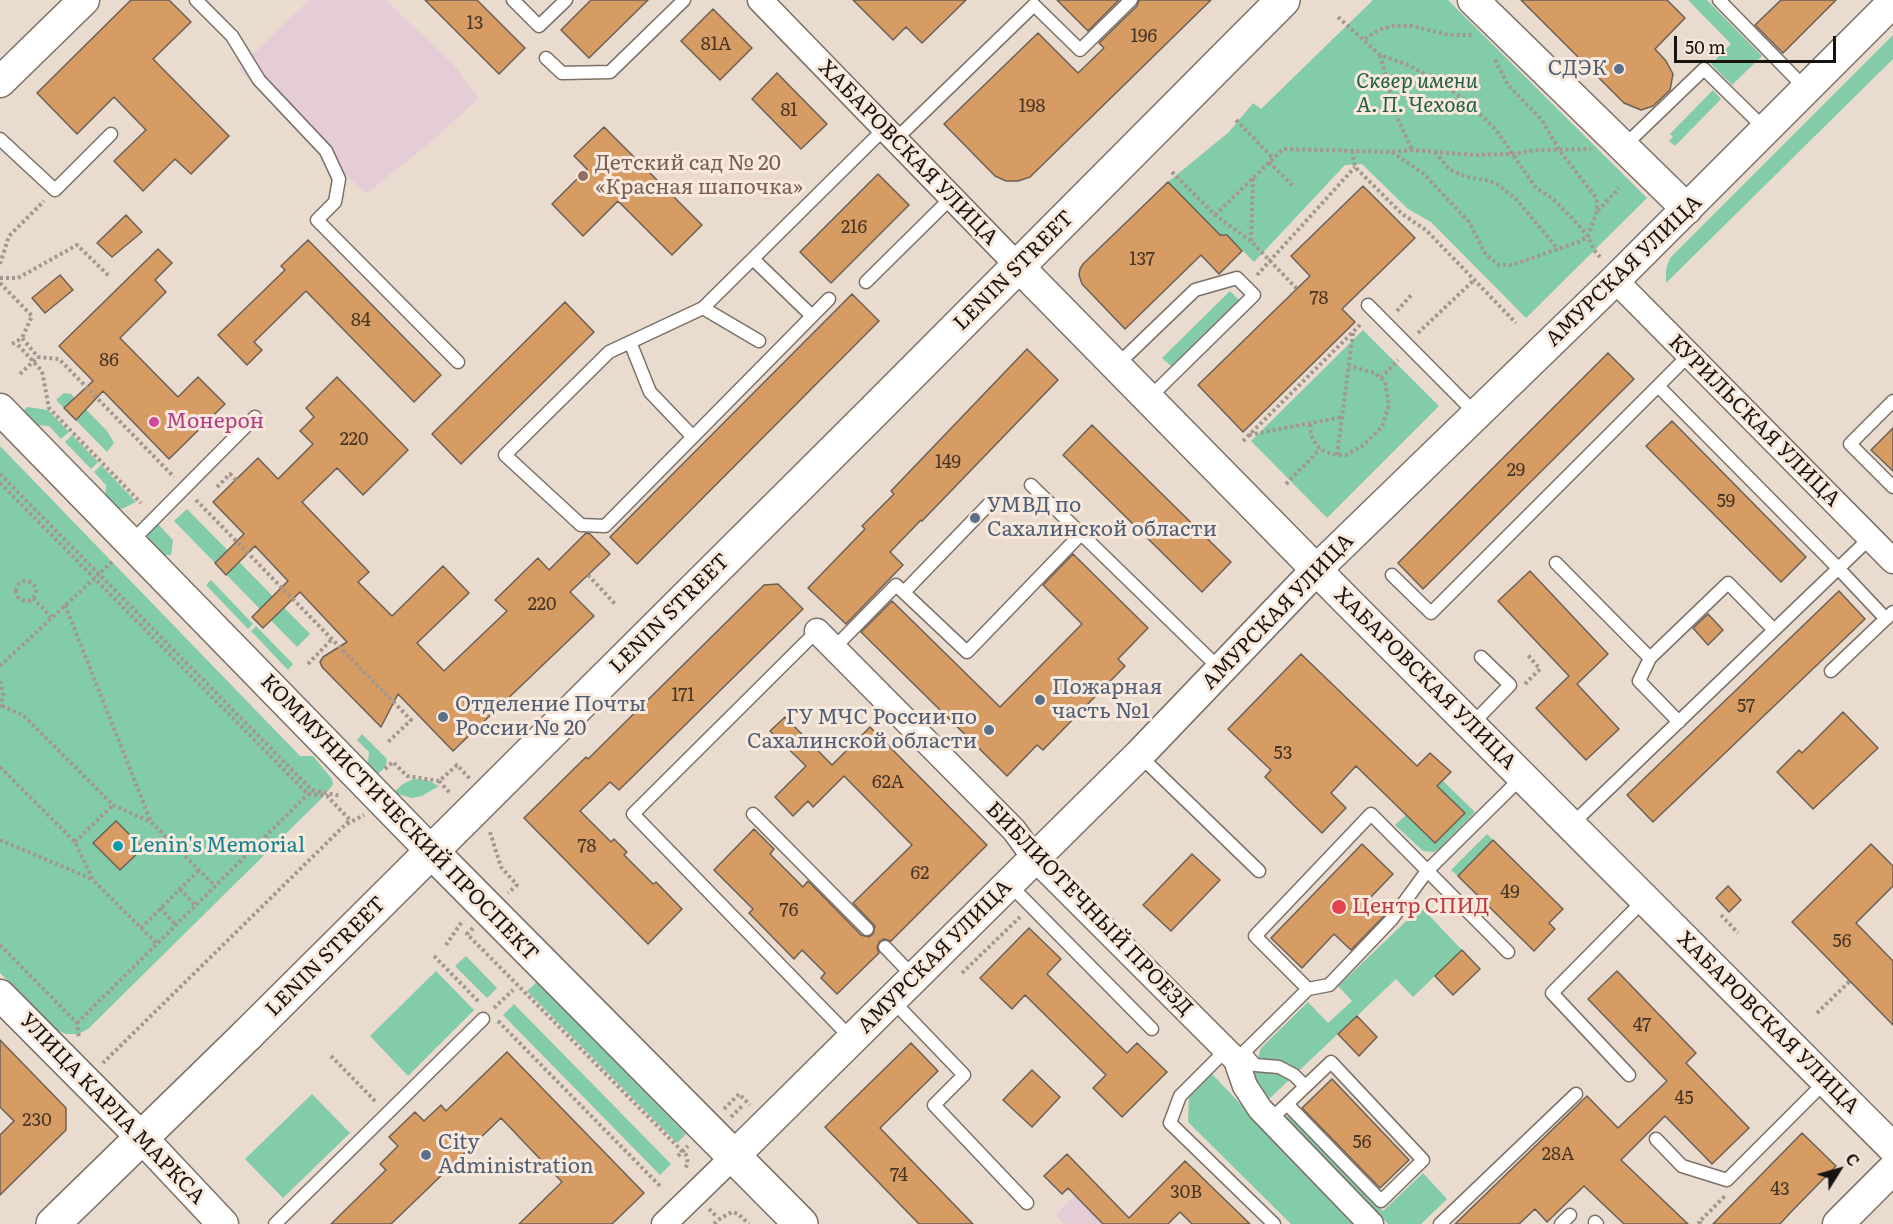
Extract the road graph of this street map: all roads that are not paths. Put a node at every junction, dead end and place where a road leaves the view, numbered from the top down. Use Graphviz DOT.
graph roads {
  1 [pos="84,0"];
  2 [pos="195,0"];
  3 [pos="513,0"];
  4 [pos="566,0"];
  5 [pos="684,0"];
  6 [pos="760,0"];
  7 [pos="1131,0"];
  8 [pos="1283,0"];
  9 [pos="1473,0"];
  10 [pos="1719,0"];
  11 [pos="1893,2"];
  12 [pos="546,58"];
  13 [pos="0,82"];
  14 [pos="1806,89"];
  15 [pos="1766,130"];
  16 [pos="111,134"];
  17 [pos="890,135"];
  18 [pos="0,139"];
  19 [pos="1623,147"];
  20 [pos="951,198"];
  21 [pos="1687,209"];
  22 [pos="753,260"];
  23 [pos="1019,267"];
  24 [pos="1608,269"];
  25 [pos="866,282"];
  26 [pos="829,299"];
  27 [pos="1368,305"];
  28 [pos="703,308"];
  29 [pos="812,316"];
  30 [pos="759,341"];
  31 [pos="630,342"];
  32 [pos="1689,355"];
  33 [pos="458,362"];
  34 [pos="1116,366"];
  35 [pos="1658,386"];
  36 [pos="1148,399"];
  37 [pos="1893,401"];
  38 [pos="0,409"];
  39 [pos="1476,414"];
  40 [pos="255,417"];
  41 [pos="693,436"];
  42 [pos="1030,485"];
  43 [pos="1893,487"];
  44 [pos="990,502"];
  45 [pos="1081,534"];
  46 [pos="1870,538"];
  47 [pos="122,552"];
  48 [pos="1893,561"];
  49 [pos="1556,563"];
  50 [pos="1838,568"];
  51 [pos="1317,569"];
  52 [pos="1392,574"];
  53 [pos="904,592"];
  54 [pos="1889,616"];
  55 [pos="1774,630"];
  56 [pos="826,639"];
  57 [pos="1481,657"];
  58 [pos="1650,658"];
  59 [pos="1221,670"];
  60 [pos="1831,671"];
  61 [pos="1679,722"];
  62 [pos="1471,724"];
  63 [pos="1139,755"];
  64 [pos="1522,777"];
  65 [pos="753,814"];
  66 [pos="1571,825"];
  67 [pos="432,852"];
  68 [pos="1035,859"];
  69 [pos="1259,871"];
  70 [pos="1427,871"];
  71 [pos="1009,884"];
  72 [pos="1645,900"];
  73 [pos="867,929"];
  74 [pos="885,947"];
  75 [pos="1508,952"];
  76 [pos="914,978"];
  77 [pos="1308,989"];
  78 [pos="0,995"];
  79 [pos="892,1000"];
  80 [pos="486,1016"];
  81 [pos="1152,1029"];
  82 [pos="852,1039"];
  83 [pos="1235,1054"];
  84 [pos="1629,1075"];
  85 [pos="1826,1081"];
  86 [pos="1305,1086"];
  87 [pos="1576,1094"];
  88 [pos="1278,1112"];
  89 [pos="142,1138"];
  90 [pos="1656,1139"];
  91 [pos="1893,1148"];
  92 [pos="734,1156"];
  93 [pos="1893,1169"];
  94 [pos="1027,1203"];
  95 [pos="53,1224"];
  96 [pos="223,1224"];
  97 [pos="275,1224"];
  98 [pos="664,1224"];
  99 [pos="801,1224"];
  100 [pos="1274,1224"];
  101 [pos="1371,1224"];
  102 [pos="1440,1224"];
  103 [pos="1838,1224"];
  1 -- 13 [label="street"];
  2 -- 33 [label="lane"];
  3 -- 4 [label="lane"];
  5 -- 12 [label="lane"];
  6 -- 17 [label="street, ХАБАРОВСКАЯ УЛИЦА"];
  7 -- 17 [label="lane"];
  8 -- 23 [label="main road, LENIN STREET"];
  9 -- 19 [label="street"];
  10 -- 14 [label="lane"];
  11 -- 14 [label="street, АМУРСКАЯ УЛИЦА"];
  14 -- 15 [label="street, АМУРСКАЯ УЛИЦА"];
  15 -- 19 [label="lane"];
  15 -- 21 [label="street, АМУРСКАЯ УЛИЦА"];
  16 -- 18 [label="lane"];
  17 -- 20 [label="street, ХАБАРОВСКАЯ УЛИЦА"];
  17 -- 22 [label="lane"];
  19 -- 21 [label="street"];
  20 -- 23 [label="street, ХАБАРОВСКАЯ УЛИЦА"];
  20 -- 25 [label="lane"];
  21 -- 24 [label="street, АМУРСКАЯ УЛИЦА"];
  22 -- 28 [label="lane"];
  22 -- 29 [label="lane"];
  23 -- 34 [label="street, ХАБАРОВСКАЯ УЛИЦА"];
  23 -- 67 [label="main road, LENIN STREET"];
  24 -- 32 [label="street, КУРИЛЬСКАЯ УЛИЦА"];
  24 -- 39 [label="street, АМУРСКАЯ УЛИЦА"];
  26 -- 29 [label="lane"];
  27 -- 39 [label="lane"];
  28 -- 30 [label="lane"];
  28 -- 31 [label="lane"];
  29 -- 41 [label="lane"];
  31 -- 41 [label="lane"];
  31 -- 41 [label="lane"];
  32 -- 35 [label="lane"];
  32 -- 46 [label="street, КУРИЛЬСКАЯ УЛИЦА"];
  34 -- 36 [label="street, ХАБАРОВСКАЯ УЛИЦА"];
  34 -- 36 [label="lane"];
  35 -- 50 [label="lane"];
  35 -- 52 [label="lane"];
  36 -- 51 [label="street, ХАБАРОВСКАЯ УЛИЦА"];
  37 -- 43 [label="lane"];
  38 -- 47 [label="street, КОММУНИСТИЧЕСКИЙ ПРОСПЕКТ"];
  39 -- 51 [label="street, АМУРСКАЯ УЛИЦА"];
  40 -- 47 [label="lane"];
  42 -- 45 [label="lane"];
  44 -- 53 [label="lane"];
  45 -- 53 [label="lane"];
  45 -- 59 [label="lane"];
  46 -- 48 [label="street, КУРИЛЬСКАЯ УЛИЦА"];
  46 -- 50 [label="lane"];
  47 -- 67 [label="street, КОММУНИСТИЧЕСКИЙ ПРОСПЕКТ"];
  49 -- 58 [label="lane"];
  50 -- 54 [label="lane"];
  50 -- 55 [label="lane"];
  51 -- 59 [label="street, АМУРСКАЯ УЛИЦА"];
  51 -- 62 [label="street, ХАБАРОВСКАЯ УЛИЦА"];
  53 -- 56 [label="lane"];
  54 -- 60 [label="lane"];
  55 -- 58 [label="lane"];
  55 -- 61 [label="lane"];
  56 -- 68 [label="street, БИБЛИОТЕЧНЫЙ ПРОЕЗД"];
  56 -- 82 [label="lane"];
  57 -- 62 [label="lane"];
  58 -- 61 [label="lane"];
  59 -- 63 [label="street, АМУРСКАЯ УЛИЦА"];
  61 -- 66 [label="lane"];
  62 -- 64 [label="street, ХАБАРОВСКАЯ УЛИЦА"];
  63 -- 68 [label="street, АМУРСКАЯ УЛИЦА"];
  63 -- 69 [label="lane"];
  64 -- 66 [label="street, ХАБАРОВСКАЯ УЛИЦА"];
  64 -- 70 [label="lane"];
  65 -- 73 [label="lane"];
  66 -- 72 [label="street, ХАБАРОВСКАЯ УЛИЦА"];
  67 -- 89 [label="main road, LENIN STREET"];
  67 -- 92 [label="main road, КОММУНИСТИЧЕСКИЙ ПРОСПЕКТ"];
  68 -- 71 [label="street, АМУРСКАЯ УЛИЦА"];
  68 -- 83 [label="street, БИБЛИОТЕЧНЫЙ ПРОЕЗД"];
  70 -- 75 [label="lane"];
  70 -- 77 [label="lane"];
  70 -- 77 [label="lane"];
  71 -- 76 [label="street, АМУРСКАЯ УЛИЦА"];
  71 -- 81 [label="lane"];
  72 -- 84 [label="lane"];
  72 -- 85 [label="street, ХАБАРОВСКАЯ УЛИЦА"];
  74 -- 76 [label="lane"];
  76 -- 79 [label="street, АМУРСКАЯ УЛИЦА"];
  77 -- 83 [label="lane"];
  78 -- 89 [label="street, УЛИЦА КАРЛА МАРКСА"];
  79 -- 82 [label="street, АМУРСКАЯ УЛИЦА"];
  79 -- 94 [label="lane"];
  80 -- 97 [label="lane"];
  82 -- 92 [label="street, АМУРСКАЯ УЛИЦА"];
  83 -- 86 [label="lane"];
  83 -- 88 [label="street, БИБЛИОТЕЧНЫЙ ПРОЕЗД"];
  83 -- 100 [label="lane"];
  85 -- 90 [label="lane"];
  85 -- 91 [label="street, ХАБАРОВСКАЯ УЛИЦА"];
  86 -- 88 [label="lane"];
  86 -- 88 [label="lane"];
  87 -- 102 [label="lane"];
  88 -- 101 [label="street, БИБЛИОТЕЧНЫЙ ПРОЕЗД"];
  89 -- 95 [label="main road, LENIN STREET"];
  89 -- 96 [label="street, УЛИЦА КАРЛА МАРКСА"];
  92 -- 98 [label="street, АМУРСКАЯ УЛИЦА"];
  92 -- 99 [label="main road, КОММУНИСТИЧЕСКИЙ ПРОСПЕКТ"];
  93 -- 103 [label="street"];
}
